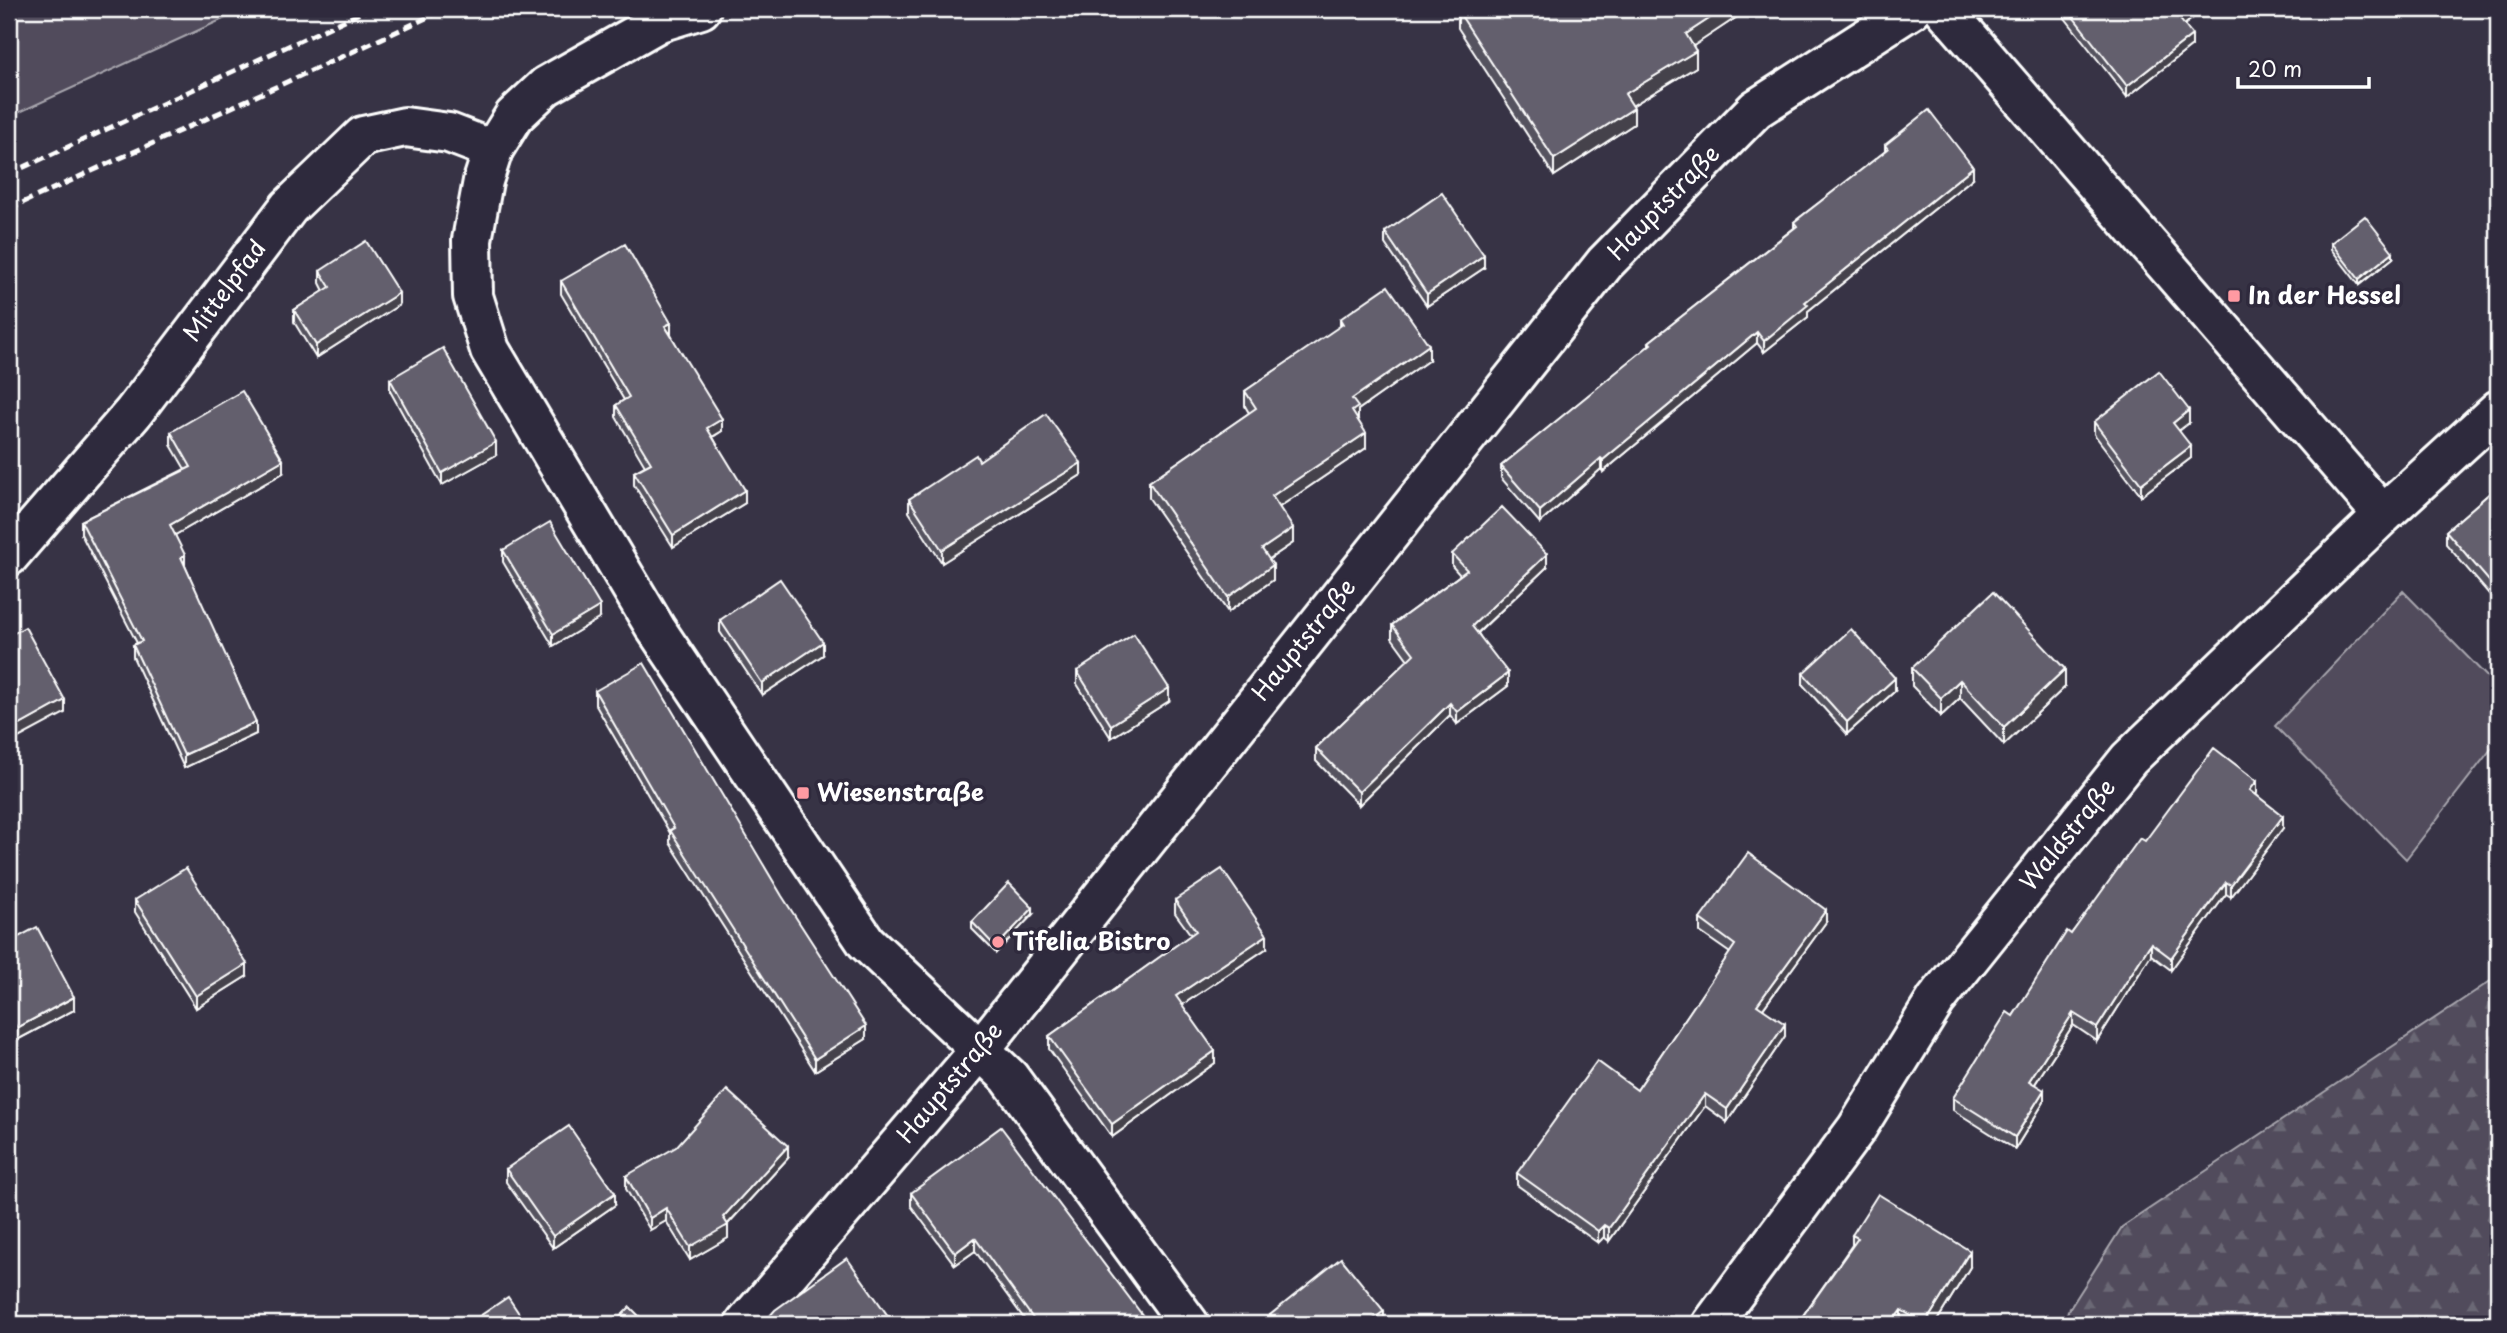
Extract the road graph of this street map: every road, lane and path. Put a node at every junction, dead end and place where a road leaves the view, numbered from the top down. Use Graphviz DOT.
graph roads {
  1 [pos="701,9"];
  2 [pos="1912,9"];
  3 [pos="1944,9"];
  4 [pos="493,150"];
  5 [pos="2498,410"];
  6 [pos="2383,515"];
  7 [pos="9,556"];
  8 [pos="980,1050"];
  9 [pos="745,1324"];
  10 [pos="1189,1324"];
  11 [pos="1713,1324"];
  1 -- 4 [label="street"];
  2 -- 8 [label="street, Hauptstraße"];
  3 -- 6 [label="street"];
  4 -- 7 [label="street, Mittelpfad"];
  4 -- 8 [label="street"];
  5 -- 6 [label="street, Waldstraße"];
  6 -- 11 [label="street, Waldstraße"];
  8 -- 9 [label="street, Hauptstraße"];
  8 -- 10 [label="street"];
}
